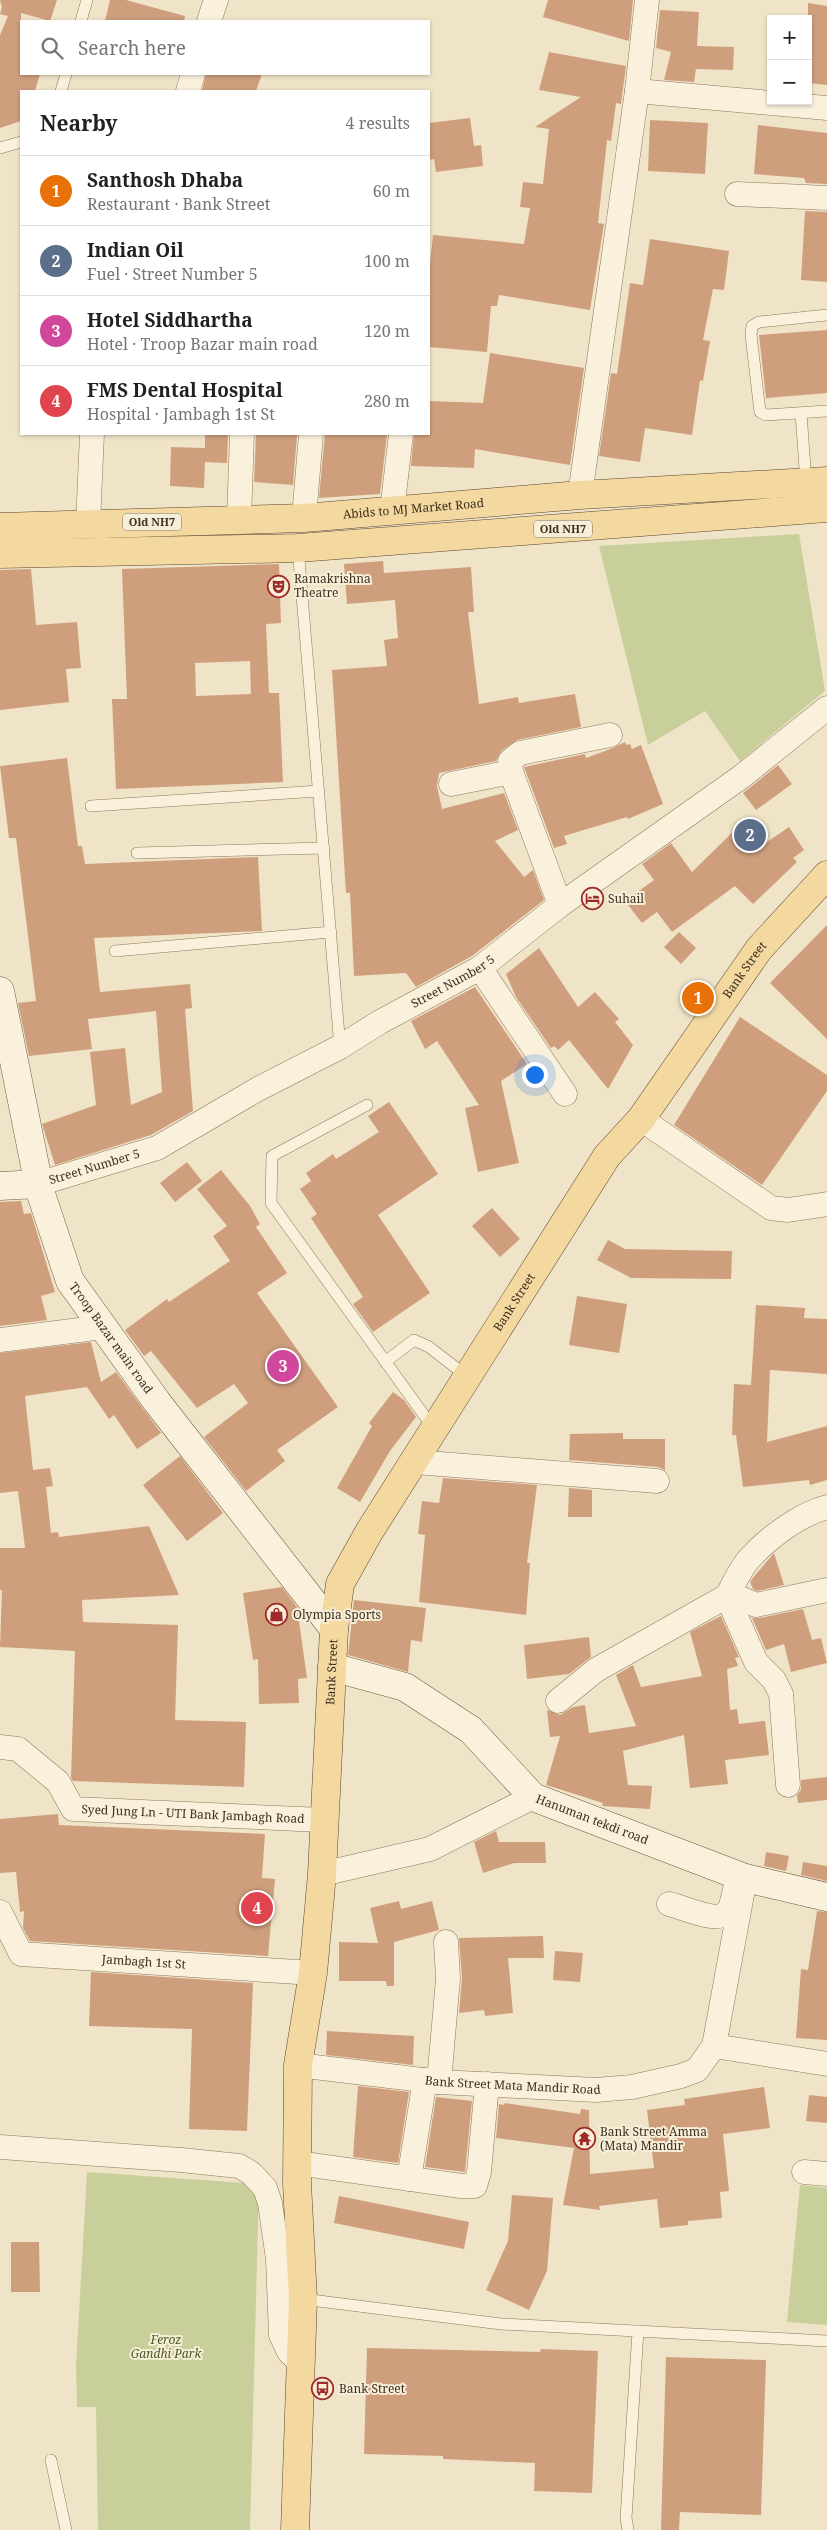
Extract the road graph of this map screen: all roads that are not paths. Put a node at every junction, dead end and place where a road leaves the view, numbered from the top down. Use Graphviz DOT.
graph roads {
  1 [pos="87,0"];
  2 [pos="216,0"];
  3 [pos="647,0"];
  4 [pos="81,20"];
  5 [pos="209,20"];
  6 [pos="66,75"];
  7 [pos="193,75"];
  8 [pos="61,90"];
  9 [pos="188,90"];
  10 [pos="637,91"];
  11 [pos="827,108"];
  12 [pos="20,142"];
  13 [pos="0,148"];
  14 [pos="737,194"];
  15 [pos="827,198"];
  16 [pos="827,315"];
  17 [pos="827,411"];
  18 [pos="801,413"];
  19 [pos="92,435"];
  20 [pos="242,435"];
  21 [pos="311,435"];
  22 [pos="401,435"];
  23 [pos="817,482"];
  24 [pos="580,495"];
  25 [pos="827,508"];
  26 [pos="392,511"];
  27 [pos="304,518"];
  28 [pos="238,519"];
  29 [pos="88,524"];
  30 [pos="0,527"];
  31 [pos="298,548"];
  32 [pos="0,554"];
  33 [pos="827,708"];
  34 [pos="610,734"];
  35 [pos="511,772"];
  36 [pos="450,784"];
  37 [pos="319,791"];
  38 [pos="91,806"];
  39 [pos="324,848"];
  40 [pos="137,853"];
  41 [pos="827,875"];
  42 [pos="560,905"];
  43 [pos="331,932"];
  44 [pos="115,951"];
  45 [pos="480,968"];
  46 [pos="0,992"];
  47 [pos="340,1047"];
  48 [pos="565,1094"];
  49 [pos="367,1105"];
  50 [pos="641,1119"];
  51 [pos="38,1184"];
  52 [pos="0,1186"];
  53 [pos="827,1204"];
  54 [pos="103,1327"];
  55 [pos="0,1340"];
  56 [pos="385,1362"];
  57 [pos="468,1378"];
  58 [pos="434,1430"];
  59 [pos="414,1462"];
  60 [pos="657,1481"];
  61 [pos="827,1507"];
  62 [pos="827,1590"];
  63 [pos="727,1596"];
  64 [pos="334,1629"];
  65 [pos="332,1667"];
  66 [pos="558,1701"];
  67 [pos="0,1747"];
  68 [pos="788,1785"];
  69 [pos="533,1797"];
  70 [pos="323,1820"];
  71 [pos="322,1874"];
  72 [pos="742,1876"];
  73 [pos="827,1897"];
  74 [pos="669,1904"];
  75 [pos="0,1912"];
  76 [pos="446,1942"];
  77 [pos="313,1973"];
  78 [pos="714,2046"];
  79 [pos="827,2064"];
  80 [pos="298,2066"];
  81 [pos="432,2081"];
  82 [pos="487,2084"];
  83 [pos="0,2147"];
  84 [pos="297,2163"];
  85 [pos="409,2179"];
  86 [pos="303,2299"];
  87 [pos="638,2331"];
  88 [pos="827,2341"];
  89 [pos="301,2363"];
  90 [pos="51,2460"];
  91 [pos="66,2530"];
  92 [pos="295,2530"];
  93 [pos="628,2530"];
  1 -- 4 [label="lane"];
  2 -- 5 [label="street"];
  3 -- 10 [label="street"];
  6 -- 8 [label="lane"];
  7 -- 9 [label="street"];
  10 -- 11 [label="street"];
  10 -- 24 [label="street"];
  12 -- 13 [label="lane"];
  14 -- 15 [label="street"];
  16 -- 18 [label="lane"];
  17 -- 18 [label="lane"];
  18 -- 23 [label="lane"];
  19 -- 29 [label="street"];
  20 -- 28 [label="street"];
  21 -- 27 [label="street"];
  22 -- 26 [label="street"];
  23 -- 24 [label="main road, Abids to MJ Market Road / Old NH7"];
  24 -- 26 [label="main road, Abids to MJ Market Road / Old NH7"];
  25 -- 31 [label="main road, Old NH7"];
  26 -- 27 [label="main road, Abids to MJ Market Road / Old NH7"];
  27 -- 28 [label="main road, Abids to MJ Market Road / Old NH7"];
  28 -- 29 [label="main road, Abids to MJ Market Road / Old NH7"];
  29 -- 30 [label="main road, Abids to MJ Market Road / Old NH7"];
  31 -- 32 [label="main road, Old NH7"];
  31 -- 37 [label="lane"];
  33 -- 42 [label="street, Street Number 5"];
  34 -- 35 [label="street"];
  35 -- 36 [label="street"];
  35 -- 42 [label="street"];
  37 -- 38 [label="lane"];
  37 -- 39 [label="lane"];
  39 -- 40 [label="lane"];
  39 -- 43 [label="lane"];
  41 -- 50 [label="main road, Bank Street"];
  42 -- 45 [label="street, Street Number 5"];
  43 -- 44 [label="lane"];
  43 -- 47 [label="lane"];
  45 -- 47 [label="street, Street Number 5"];
  45 -- 48 [label="street"];
  46 -- 51 [label="street, Troop Bazar main road"];
  47 -- 51 [label="street, Street Number 5"];
  49 -- 56 [label="lane"];
  50 -- 53 [label="street"];
  50 -- 57 [label="main road, Bank Street"];
  51 -- 52 [label="street"];
  51 -- 54 [label="street, Troop Bazar main road"];
  54 -- 55 [label="street"];
  54 -- 64 [label="street, Troop Bazar main road"];
  56 -- 57 [label="lane"];
  56 -- 58 [label="lane"];
  57 -- 58 [label="main road, Bank Street"];
  58 -- 59 [label="main road, Bank Street"];
  59 -- 60 [label="street"];
  59 -- 64 [label="main road, Bank Street"];
  61 -- 63 [label="street"];
  62 -- 63 [label="street"];
  63 -- 66 [label="street"];
  63 -- 68 [label="street"];
  64 -- 65 [label="main road, Bank Street"];
  65 -- 69 [label="street, Hanuman tekdi road"];
  65 -- 70 [label="main road, Bank Street"];
  67 -- 70 [label="street, Syed Jung Ln - UTI Bank Jambagh Road"];
  69 -- 71 [label="street"];
  69 -- 72 [label="street, Hanuman tekdi road"];
  70 -- 71 [label="main road, Bank Street"];
  71 -- 77 [label="main road, Bank Street"];
  72 -- 73 [label="street, Hanuman tekdi road"];
  72 -- 74 [label="street"];
  72 -- 78 [label="street, Bank Street Mata Mandir Road"];
  75 -- 77 [label="street, Jambagh 1st St"];
  76 -- 81 [label="street"];
  77 -- 80 [label="main road, Bank Street"];
  78 -- 79 [label="street"];
  78 -- 82 [label="street, Bank Street Mata Mandir Road"];
  80 -- 81 [label="street, Bank Street Mata Mandir Road"];
  80 -- 84 [label="main road, Bank Street"];
  81 -- 82 [label="street, Bank Street Mata Mandir Road"];
  81 -- 85 [label="street"];
  82 -- 85 [label="street"];
  83 -- 89 [label="street"];
  84 -- 85 [label="street"];
  84 -- 86 [label="main road, Bank Street"];
  86 -- 87 [label="lane"];
  86 -- 89 [label="main road, Bank Street"];
  87 -- 88 [label="lane"];
  87 -- 93 [label="lane"];
  89 -- 92 [label="main road, Bank Street"];
  90 -- 91 [label="lane"];
}
